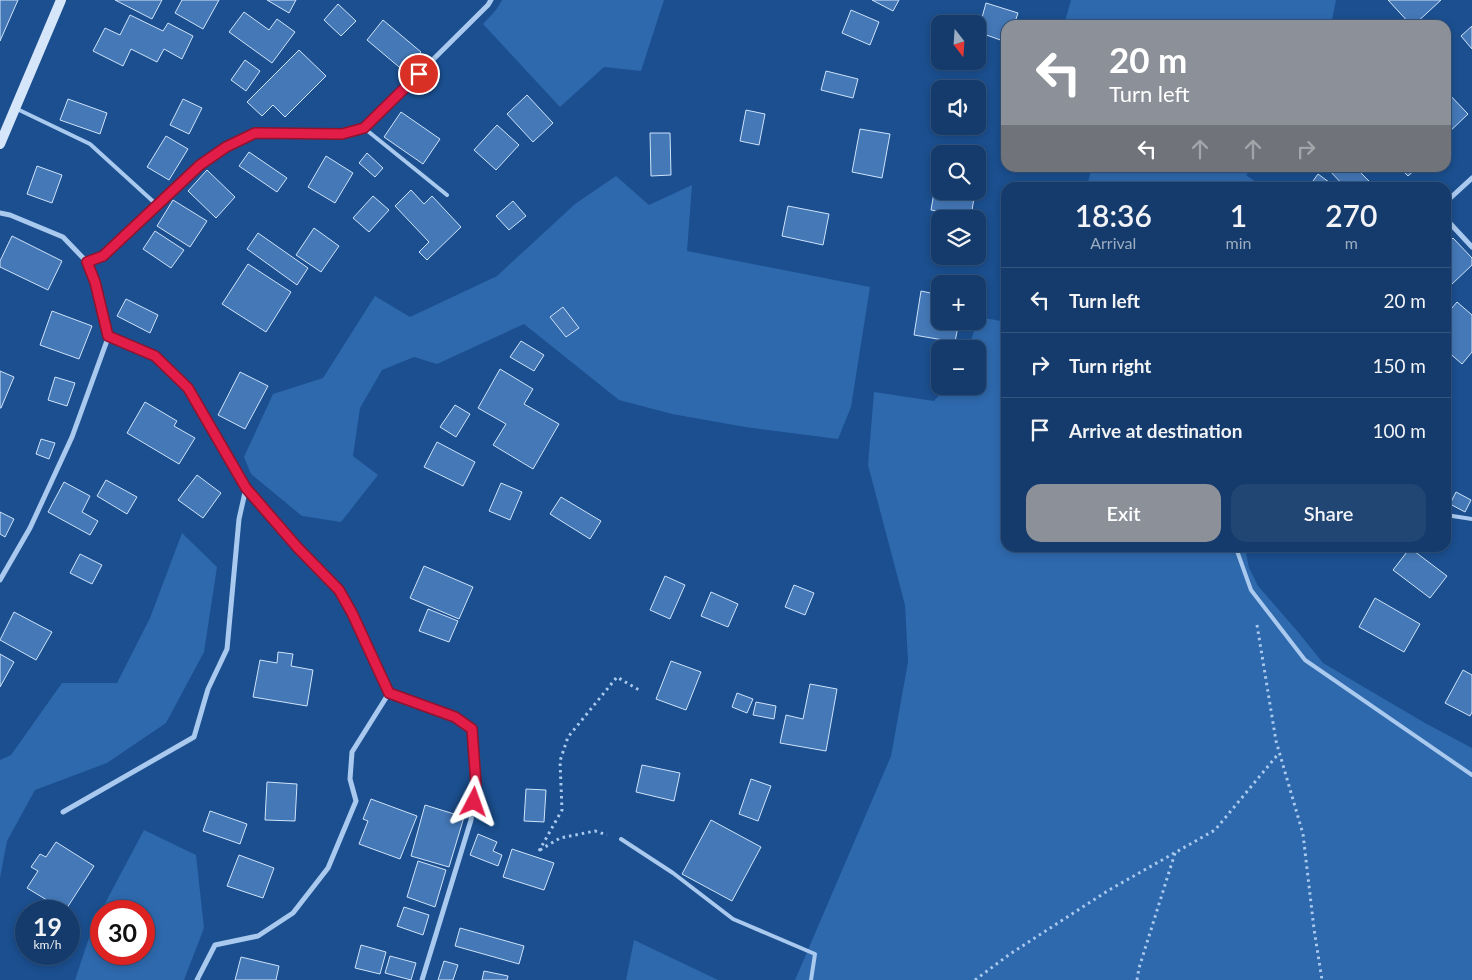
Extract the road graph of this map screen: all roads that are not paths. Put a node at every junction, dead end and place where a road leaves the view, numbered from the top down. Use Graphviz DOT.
graph roads {
  1 [pos="61,0"];
  2 [pos="491,0"];
  3 [pos="15,108"];
  4 [pos="364,128"];
  5 [pos="0,144"];
  6 [pos="1472,178"];
  7 [pos="447,194"];
  8 [pos="1451,197"];
  9 [pos="156,205"];
  10 [pos="0,213"];
  11 [pos="1451,224"];
  12 [pos="1472,247"];
  13 [pos="87,262"];
  14 [pos="108,336"];
  15 [pos="246,488"];
  16 [pos="1451,516"];
  17 [pos="1472,519"];
  18 [pos="1237,552"];
  19 [pos="0,580"];
  20 [pos="389,693"];
  21 [pos="1472,775"];
  22 [pos="62,812"];
  23 [pos="622,840"];
  24 [pos="196,980"];
  25 [pos="422,980"];
  26 [pos="811,980"];
  1 -- 3 [label="street"];
  2 -- 4 [label="street"];
  3 -- 5 [label="street"];
  3 -- 9 [label="lane"];
  4 -- 7 [label="lane"];
  4 -- 9 [label="street"];
  6 -- 8 [label="street"];
  9 -- 13 [label="street"];
  10 -- 13 [label="street"];
  11 -- 12 [label="street"];
  13 -- 14 [label="street"];
  14 -- 15 [label="street"];
  14 -- 19 [label="street"];
  15 -- 20 [label="street"];
  15 -- 22 [label="street"];
  16 -- 17 [label="lane"];
  18 -- 21 [label="lane"];
  20 -- 24 [label="street"];
  20 -- 25 [label="street"];
  23 -- 26 [label="lane"];
}
